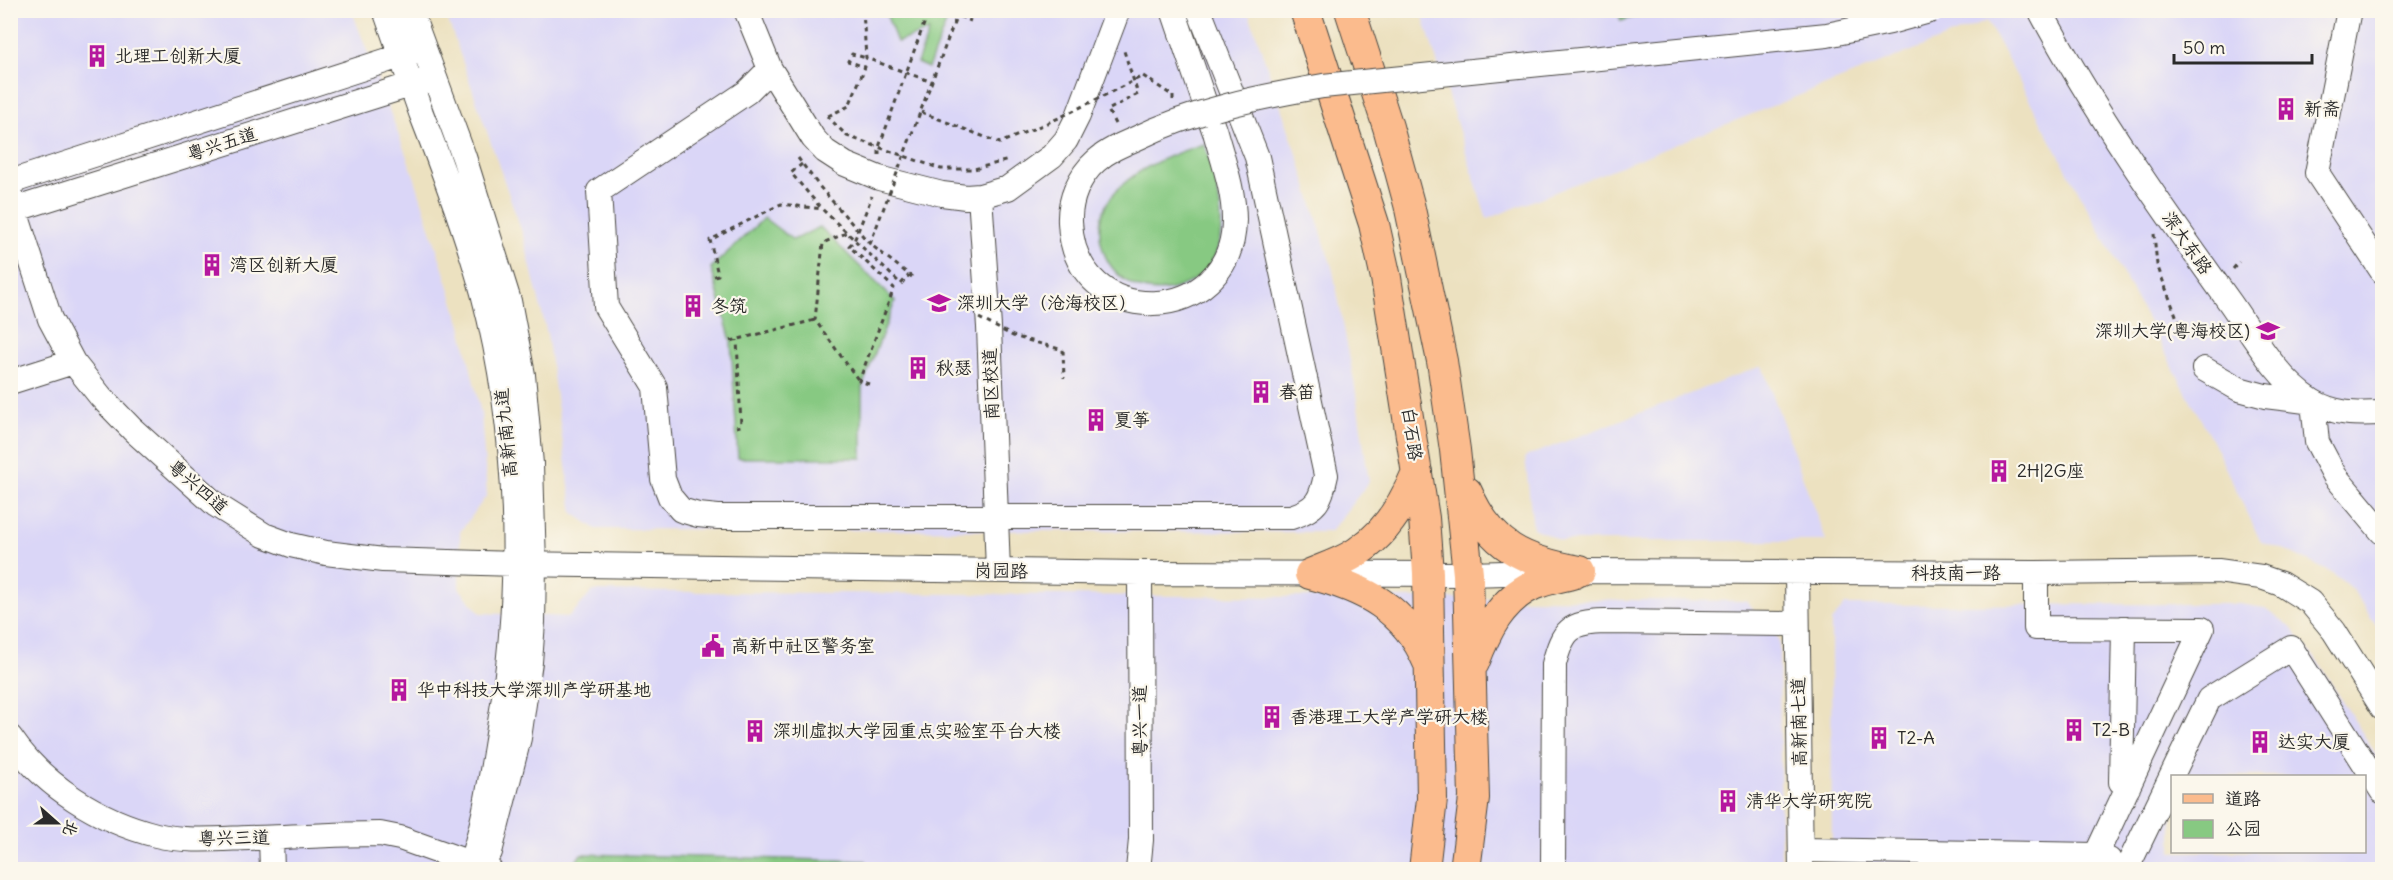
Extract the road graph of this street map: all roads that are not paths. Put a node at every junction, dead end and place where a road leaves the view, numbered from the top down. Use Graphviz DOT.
graph roads {
  1 [pos="385,10"];
  2 [pos="410,10"];
  3 [pos="747,10"];
  4 [pos="1173,10"];
  5 [pos="1199,10"];
  6 [pos="1305,10"];
  7 [pos="1350,10"];
  8 [pos="1933,10"];
  9 [pos="2040,10"];
  10 [pos="2349,10"];
  11 [pos="1117,15"];
  12 [pos="412,52"];
  13 [pos="770,69"];
  14 [pos="434,77"];
  15 [pos="411,85"];
  16 [pos="10,182"];
  17 [pos="980,196"];
  18 [pos="12,206"];
  19 [pos="2382,270"];
  20 [pos="73,362"];
  21 [pos="2204,369"];
  22 [pos="10,382"];
  23 [pos="2313,402"];
  24 [pos="2382,413"];
  25 [pos="1417,472"];
  26 [pos="1458,473"];
  27 [pos="996,516"];
  28 [pos="2382,532"];
  29 [pos="524,565"];
  30 [pos="998,571"];
  31 [pos="1580,572"];
  32 [pos="1140,573"];
  33 [pos="1428,573"];
  34 [pos="2036,573"];
  35 [pos="1310,574"];
  36 [pos="1468,574"];
  37 [pos="1797,574"];
  38 [pos="1797,624"];
  39 [pos="2124,628"];
  40 [pos="1430,668"];
  41 [pos="1471,674"];
  42 [pos="2382,707"];
  43 [pos="10,737"];
  44 [pos="2173,775"];
  45 [pos="2171,779"];
  46 [pos="2128,788"];
  47 [pos="2382,791"];
  48 [pos="271,838"];
  49 [pos="2096,855"];
  50 [pos="1801,860"];
  51 [pos="480,868"];
  52 [pos="272,870"];
  53 [pos="1138,870"];
  54 [pos="1424,870"];
  55 [pos="1465,870"];
  56 [pos="1553,870"];
  57 [pos="2122,870"];
  58 [pos="2127,870"];
  1 -- 12 [label="street, 高新南九道"];
  2 -- 12 [label="street, 高新南九道"];
  3 -- 13 [label="street"];
  4 -- 8 [label="street, bridge"];
  5 -- 27 [label="street"];
  6 -- 25 [label="main road, 白石路"];
  7 -- 26 [label="main road"];
  9 -- 23 [label="street, 深大东路"];
  10 -- 19 [label="street"];
  11 -- 17 [label="street"];
  12 -- 14 [label="street, 高新南九道"];
  12 -- 15 [label="street, 高新南九道"];
  12 -- 16 [label="street, 粤兴五道"];
  13 -- 17 [label="street"];
  13 -- 27 [label="street"];
  14 -- 15 [label="street, 粤兴五道"];
  14 -- 29 [label="street, 高新南九道"];
  15 -- 18 [label="street, 粤兴五道"];
  15 -- 29 [label="street, 高新南九道"];
  17 -- 27 [label="street, 南区校道"];
  18 -- 20 [label="street, 粤兴四道"];
  20 -- 22 [label="street"];
  20 -- 29 [label="street, 粤兴四道"];
  21 -- 23 [label="street"];
  23 -- 24 [label="street, 深大东路"];
  23 -- 28 [label="street"];
  25 -- 33 [label="main road, 白石路"];
  25 -- 35 [label="main road"];
  26 -- 31 [label="main road"];
  26 -- 36 [label="main road"];
  27 -- 30 [label="street, 南区校道"];
  29 -- 30 [label="street, 岗园路"];
  29 -- 51 [label="street, 高新南九道"];
  30 -- 32 [label="street, 岗园路"];
  31 -- 36 [label="street, 科技南一路"];
  31 -- 37 [label="street, 科技南一路"];
  31 -- 41 [label="main road"];
  32 -- 35 [label="street, 岗园路"];
  32 -- 53 [label="street, 粤兴一道"];
  33 -- 35 [label="street, 岗园路"];
  33 -- 36 [label="street, 岗园路"];
  33 -- 40 [label="main road, 白石路"];
  34 -- 37 [label="street, 科技南一路"];
  34 -- 39 [label="street"];
  34 -- 42 [label="street, 科技南一路"];
  35 -- 40 [label="main road"];
  36 -- 41 [label="main road"];
  37 -- 38 [label="street, 高新南七道"];
  38 -- 50 [label="street, 高新南七道"];
  38 -- 56 [label="street"];
  39 -- 46 [label="street"];
  39 -- 46 [label="street"];
  40 -- 54 [label="main road, 白石路"];
  41 -- 55 [label="main road"];
  43 -- 48 [label="street, 粤兴三道"];
  44 -- 47 [label="street"];
  45 -- 58 [label="street"];
  46 -- 49 [label="street"];
  48 -- 51 [label="street, 粤兴三道"];
  48 -- 52 [label="street"];
  49 -- 50 [label="street"];
  49 -- 57 [label="street"];
}
